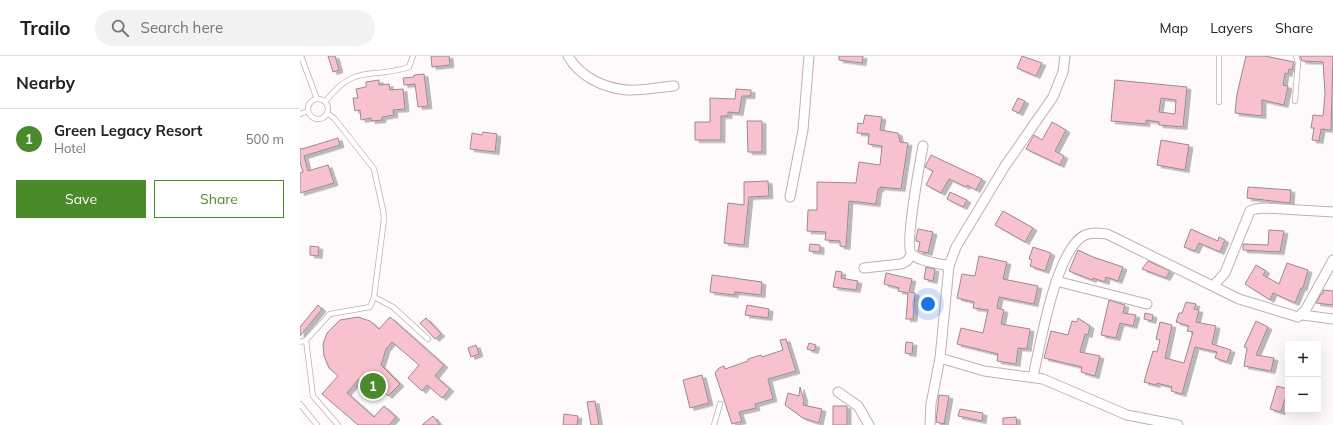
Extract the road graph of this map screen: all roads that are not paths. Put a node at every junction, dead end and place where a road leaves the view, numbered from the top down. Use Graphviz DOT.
graph roads {
  1 [pos="301,56"];
  2 [pos="413,56"];
  3 [pos="568,56"];
  4 [pos="809,56"];
  5 [pos="1065,56"];
  6 [pos="1219,56"];
  7 [pos="1296,56"];
  8 [pos="674,86"];
  9 [pos="317,99"];
  10 [pos="1295,101"];
  11 [pos="325,102"];
  12 [pos="1219,102"];
  13 [pos="308,111"];
  14 [pos="327,112"];
  15 [pos="300,114"];
  16 [pos="923,146"];
  17 [pos="790,197"];
  18 [pos="1333,212"];
  19 [pos="912,254"];
  20 [pos="1333,260"];
  21 [pos="949,266"];
  22 [pos="864,268"];
  23 [pos="1056,281"];
  24 [pos="1213,286"];
  25 [pos="374,297"];
  26 [pos="1147,304"];
  27 [pos="1303,314"];
  28 [pos="1333,318"];
  29 [pos="428,338"];
  30 [pos="306,340"];
  31 [pos="300,342"];
  32 [pos="940,358"];
  33 [pos="1033,377"];
  34 [pos="838,392"];
  35 [pos="300,404"];
  36 [pos="720,404"];
  37 [pos="317,425"];
  38 [pos="338,425"];
  39 [pos="714,425"];
  40 [pos="869,425"];
  41 [pos="930,425"];
  42 [pos="1178,425"];
  1 -- 9 [label="lane"];
  2 -- 11 [label="lane"];
  3 -- 8 [label="street"];
  4 -- 17 [label="street"];
  5 -- 21 [label="street"];
  6 -- 12 [label="lane"];
  7 -- 10 [label="lane"];
  9 -- 11 [label="lane"];
  9 -- 13 [label="lane"];
  11 -- 14 [label="lane"];
  13 -- 14 [label="lane"];
  13 -- 15 [label="lane"];
  14 -- 25 [label="lane"];
  16 -- 19 [label="street"];
  18 -- 24 [label="street"];
  19 -- 21 [label="street"];
  19 -- 22 [label="street"];
  20 -- 27 [label="street"];
  21 -- 32 [label="street"];
  23 -- 24 [label="street"];
  23 -- 26 [label="street"];
  23 -- 33 [label="street"];
  24 -- 27 [label="street"];
  25 -- 29 [label="lane"];
  25 -- 30 [label="lane"];
  27 -- 28 [label="street"];
  30 -- 31 [label="lane"];
  30 -- 38 [label="lane"];
  32 -- 33 [label="street"];
  32 -- 41 [label="street"];
  33 -- 42 [label="street"];
  34 -- 40 [label="street"];
  35 -- 37 [label="lane"];
  36 -- 39 [label="lane"];
}
